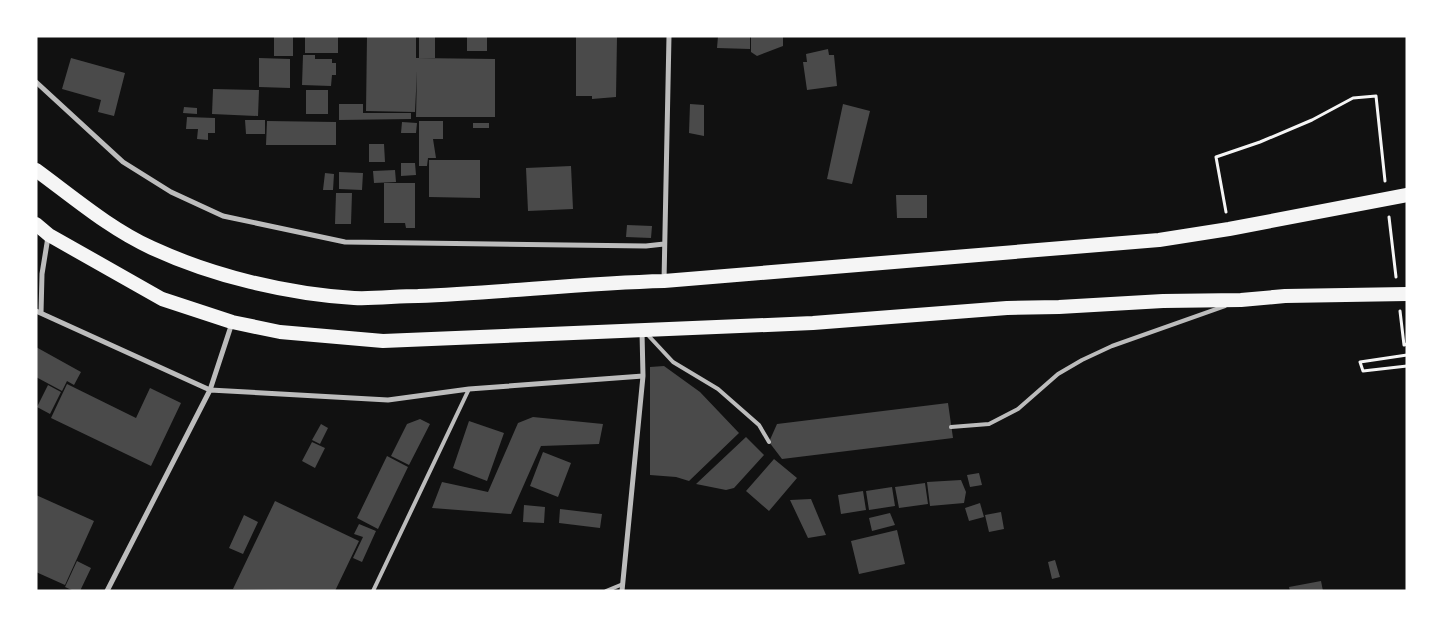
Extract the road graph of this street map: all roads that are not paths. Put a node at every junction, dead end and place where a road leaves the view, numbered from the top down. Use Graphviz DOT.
graph roads {
  1 [pos="669,36"];
  2 [pos="36,82"];
  3 [pos="36,170"];
  4 [pos="1407,195"];
  5 [pos="36,224"];
  6 [pos="49,235"];
  7 [pos="664,244"];
  8 [pos="664,281"];
  9 [pos="1401,295"];
  10 [pos="1241,300"];
  11 [pos="38,312"];
  12 [pos="232,322"];
  13 [pos="642,330"];
  14 [pos="643,376"];
  15 [pos="469,389"];
  16 [pos="210,390"];
  17 [pos="951,427"];
  18 [pos="769,442"];
  19 [pos="623,584"];
  20 [pos="107,591"];
  21 [pos="374,591"];
  22 [pos="606,591"];
  23 [pos="622,591"];
  1 -- 7 [label="street"];
  2 -- 7 [label="street"];
  3 -- 8 [label="highway"];
  4 -- 8 [label="highway"];
  5 -- 6 [label="highway"];
  6 -- 11 [label="street"];
  6 -- 12 [label="highway"];
  7 -- 8 [label="street"];
  9 -- 10 [label="highway"];
  10 -- 13 [label="highway"];
  10 -- 17 [label="lane"];
  11 -- 16 [label="street"];
  12 -- 13 [label="highway"];
  12 -- 16 [label="street"];
  13 -- 14 [label="street"];
  13 -- 18 [label="lane"];
  14 -- 15 [label="street"];
  14 -- 19 [label="street"];
  15 -- 16 [label="street"];
  15 -- 21 [label="lane"];
  16 -- 20 [label="street"];
  19 -- 22 [label="lane"];
  19 -- 23 [label="street"];
}
